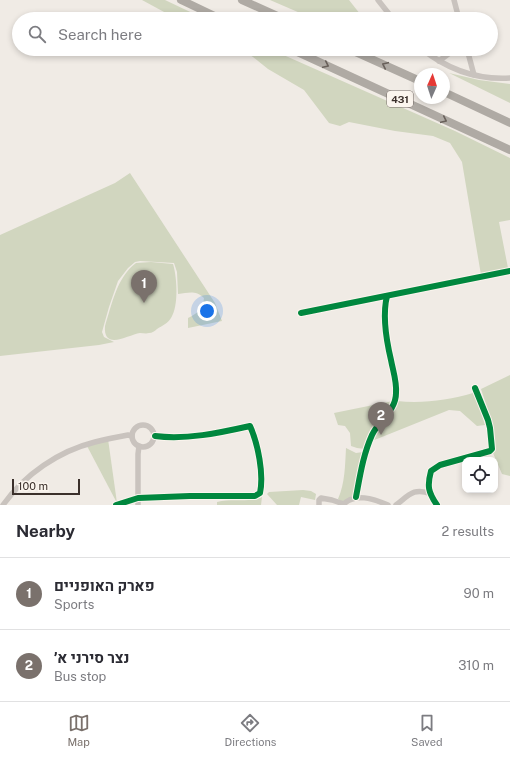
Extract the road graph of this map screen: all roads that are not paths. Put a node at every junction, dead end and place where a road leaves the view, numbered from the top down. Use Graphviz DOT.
graph roads {
  1 [pos="181,0"];
  2 [pos="242,0"];
  3 [pos="378,0"];
  4 [pos="454,0"];
  5 [pos="207,12"];
  6 [pos="269,12"];
  7 [pos="387,12"];
  8 [pos="457,12"];
  9 [pos="306,56"];
  10 [pos="365,56"];
  11 [pos="432,56"];
  12 [pos="446,56"];
  13 [pos="469,56"];
  14 [pos="439,61"];
  15 [pos="474,75"];
  16 [pos="414,78"];
  17 [pos="510,78"];
  18 [pos="450,95"];
  19 [pos="510,122"];
  20 [pos="510,150"];
  21 [pos="510,271"];
  22 [pos="386,296"];
  23 [pos="301,312"];
  24 [pos="475,388"];
  25 [pos="132,436"];
  26 [pos="155,436"];
  27 [pos="139,446"];
  28 [pos="430,494"];
  29 [pos="356,497"];
  30 [pos="138,498"];
  31 [pos="344,504"];
  32 [pos="3,505"];
  33 [pos="116,505"];
  34 [pos="138,505"];
  35 [pos="318,505"];
  36 [pos="388,505"];
  37 [pos="396,505"];
  38 [pos="437,505"];
  1 -- 5 [label="highway"];
  2 -- 6 [label="highway"];
  3 -- 7 [label="street"];
  4 -- 8 [label="street"];
  9 -- 20 [label="highway, 431, one-way"];
  16 -- 10 [label="highway, 431, one-way"];
  11 -- 14 [label="street"];
  12 -- 14 [label="street"];
  13 -- 15 [label="street"];
  14 -- 15 [label="street"];
  15 -- 17 [label="street"];
  18 -- 19 [label="highway"];
  21 -- 22 [label="street"];
  22 -- 23 [label="street"];
  22 -- 29 [label="street"];
  24 -- 28 [label="street"];
  25 -- 26 [label="street"];
  25 -- 27 [label="street"];
  25 -- 32 [label="street"];
  26 -- 27 [label="street"];
  26 -- 30 [label="street"];
  27 -- 30 [label="street"];
  28 -- 37 [label="street"];
  28 -- 38 [label="street"];
  29 -- 31 [label="street"];
  29 -- 36 [label="street"];
  30 -- 33 [label="street"];
  30 -- 34 [label="street"];
  31 -- 35 [label="street"];
}
